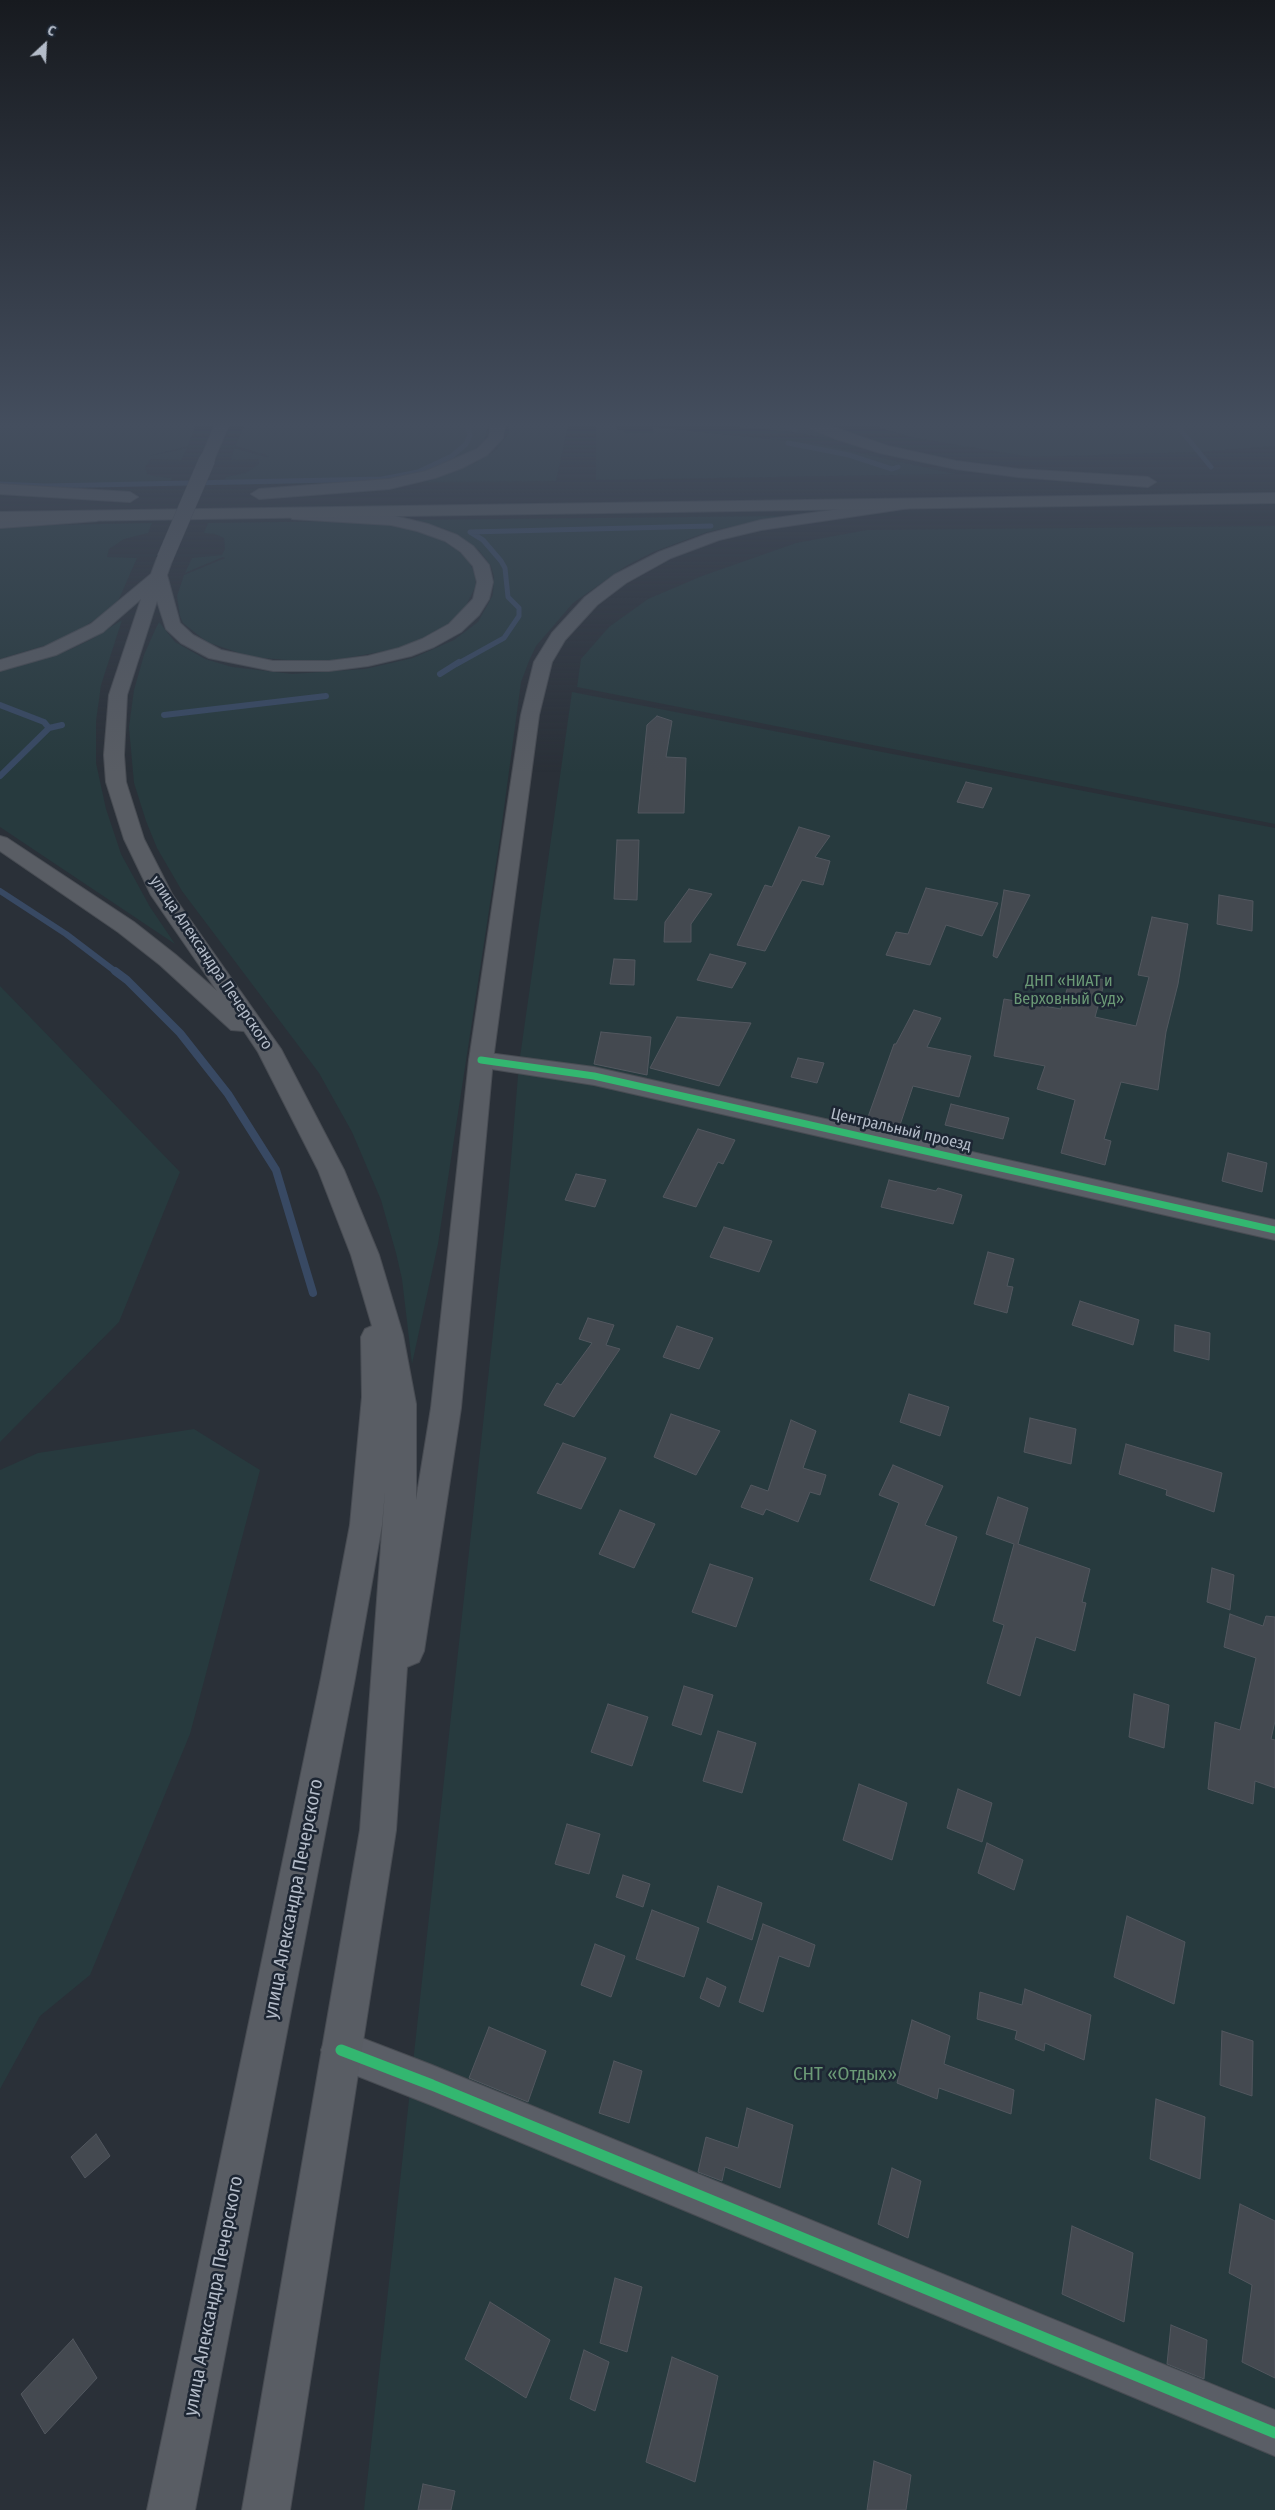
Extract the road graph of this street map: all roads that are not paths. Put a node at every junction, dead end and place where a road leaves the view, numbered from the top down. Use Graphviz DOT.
graph roads {
  1 [pos="174,539"];
  2 [pos="450,539"];
  3 [pos="707,539"];
  4 [pos="162,567"];
  5 [pos="0,666"];
  6 [pos="0,842"];
  7 [pos="269,1049"];
  8 [pos="480,1060"];
  9 [pos="1275,1230"];
  10 [pos="373,1283"];
  11 [pos="378,1830"];
  12 [pos="341,2050"];
  13 [pos="1275,2433"];
  14 [pos="171,2510"];
  15 [pos="266,2510"];
  1 -- 4 [label="main road, улица Александра Печерского, bridge"];
  2 -- 4 [label="main road"];
  3 -- 8 [label="main road"];
  4 -- 5 [label="main road"];
  4 -- 7 [label="main road, улица Александра Печерского"];
  6 -- 7 [label="main road"];
  7 -- 10 [label="main road, улица Александра Печерского"];
  8 -- 9 [label="street, Центральный проезд"];
  8 -- 11 [label="main road"];
  10 -- 11 [label="main road, улица Александра Печерского"];
  10 -- 14 [label="main road, улица Александра Печерского"];
  11 -- 12 [label="main road, улица Александра Печерского"];
  12 -- 13 [label="street"];
  12 -- 15 [label="main road, улица Александра Печерского"];
}
